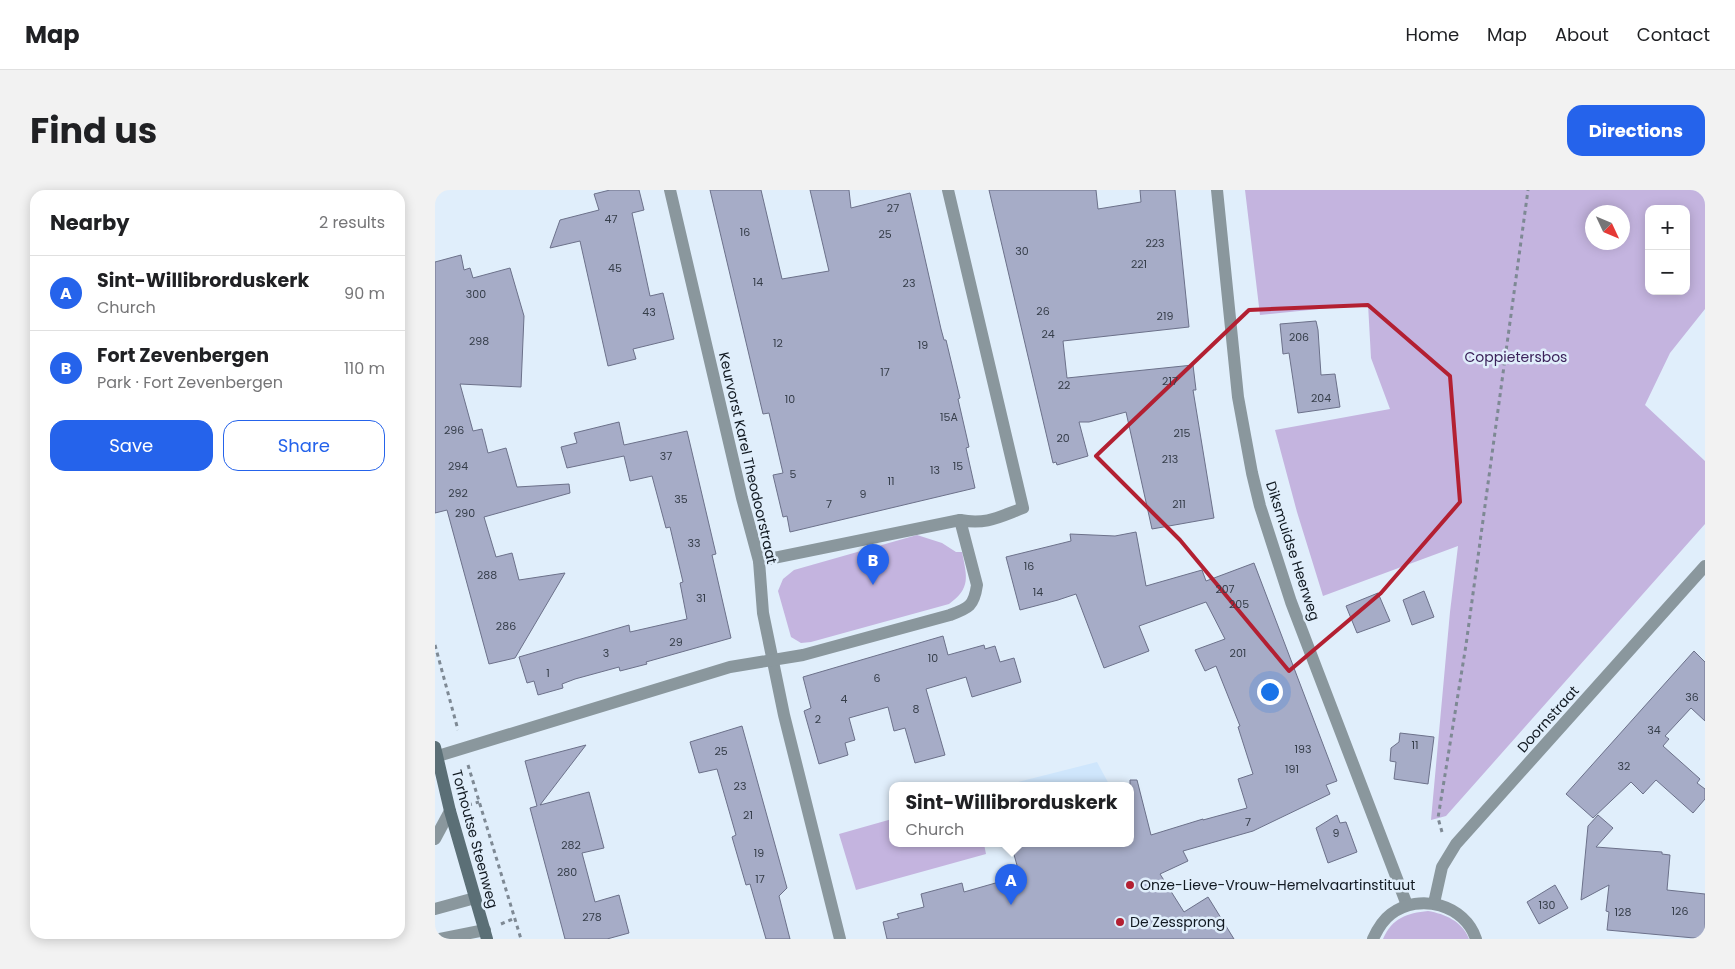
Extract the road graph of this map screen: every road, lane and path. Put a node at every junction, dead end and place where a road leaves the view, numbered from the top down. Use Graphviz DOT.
graph roads {
  1 [pos="670,190"];
  2 [pos="948,190"];
  3 [pos="1217,190"];
  4 [pos="1528,190"];
  5 [pos="960,520"];
  6 [pos="759,561"];
  7 [pos="1705,566"];
  8 [pos="435,645"];
  9 [pos="772,660"];
  10 [pos="463,748"];
  11 [pos="436,751"];
  12 [pos="450,811"];
  13 [pos="435,839"];
  14 [pos="1456,844"];
  15 [pos="475,898"];
  16 [pos="1434,903"];
  17 [pos="1407,906"];
  18 [pos="435,909"];
  19 [pos="486,935"];
  20 [pos="440,939"];
  21 [pos="521,939"];
  22 [pos="841,939"];
  23 [pos="1373,939"];
  24 [pos="1476,939"];
  1 -- 6 [label="street, Keurvorst Karel Theodoorstraat"];
  2 -- 5 [label="street"];
  3 -- 17 [label="street, Diksmuidse Heerweg"];
  4 -- 14 [label="path"];
  5 -- 6 [label="street"];
  5 -- 9 [label="street"];
  6 -- 9 [label="street, Keurvorst Karel Theodoorstraat"];
  7 -- 14 [label="street, Doornstraat"];
  8 -- 10 [label="path"];
  9 -- 10 [label="street"];
  9 -- 22 [label="street, Keurvorst Karel Theodoorstraat"];
  10 -- 11 [label="street"];
  10 -- 21 [label="path"];
  11 -- 12 [label="main road, Torhoutse Steenweg"];
  12 -- 13 [label="street"];
  12 -- 15 [label="main road, Torhoutse Steenweg"];
  14 -- 16 [label="street, Doornstraat"];
  15 -- 18 [label="street"];
  15 -- 19 [label="main road, Torhoutse Steenweg"];
  16 -- 17 [label="street"];
  16 -- 24 [label="street"];
  17 -- 23 [label="street"];
  19 -- 20 [label="street"];
}
